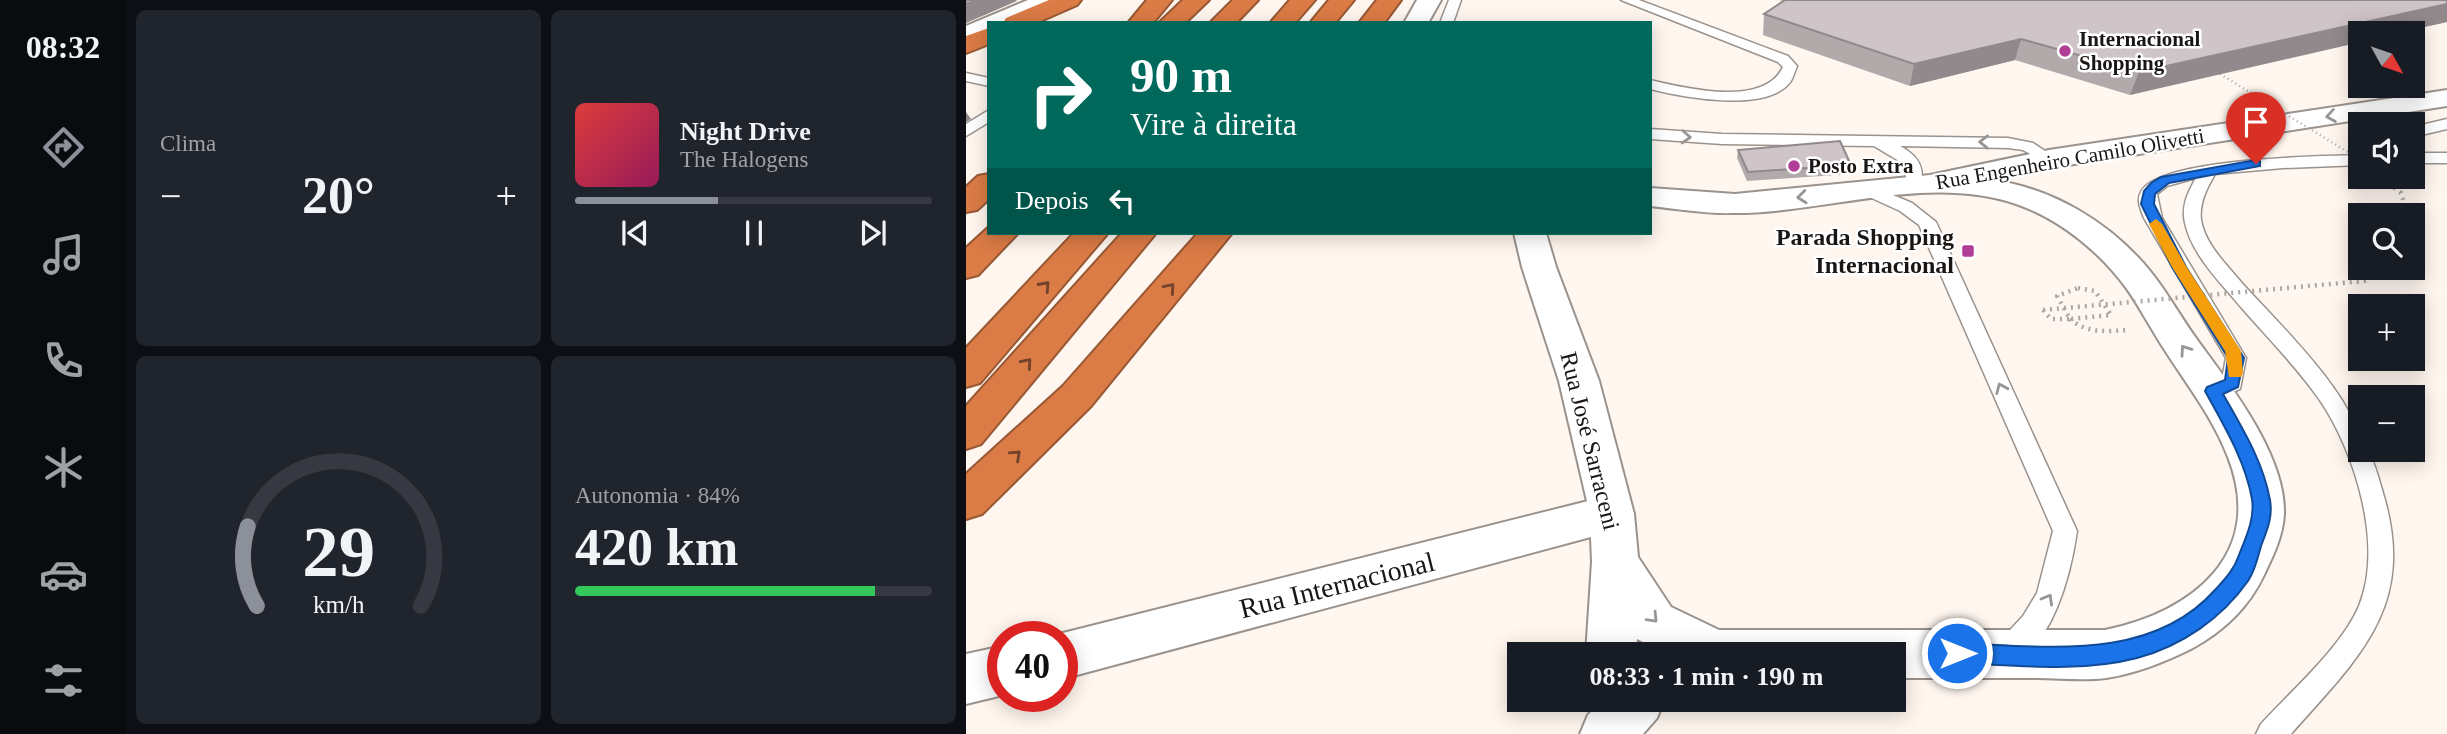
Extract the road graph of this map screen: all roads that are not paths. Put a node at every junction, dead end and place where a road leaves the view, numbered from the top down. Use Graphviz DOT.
graph roads {
  1 [pos="1048,0"];
  2 [pos="1069,0"];
  3 [pos="1160,0"];
  4 [pos="1197,0"];
  5 [pos="1246,0"];
  6 [pos="1303,0"];
  7 [pos="1342,0"];
  8 [pos="1389,0"];
  9 [pos="1429,0"];
  10 [pos="1469,0"];
  11 [pos="1627,0"];
  12 [pos="1454,3"];
  13 [pos="1000,21"];
  14 [pos="1021,21"];
  15 [pos="1142,21"];
  16 [pos="1173,21"];
  17 [pos="1224,21"];
  18 [pos="1284,21"];
  19 [pos="1324,21"];
  20 [pos="1373,21"];
  21 [pos="1417,21"];
  22 [pos="1447,21"];
  23 [pos="987,26"];
  24 [pos="966,35"];
  25 [pos="987,35"];
  26 [pos="966,45"];
  27 [pos="966,77"];
  28 [pos="987,82"];
  29 [pos="1652,84"];
  30 [pos="2447,99"];
  31 [pos="987,116"];
  32 [pos="2447,124"];
  33 [pos="2425,129"];
  34 [pos="966,131"];
  35 [pos="1652,134"];
  36 [pos="1875,141"];
  37 [pos="987,154"];
  38 [pos="2425,158"];
  39 [pos="2447,158"];
  40 [pos="2049,159"];
  41 [pos="2348,160"];
  42 [pos="966,172"];
  43 [pos="2208,172"];
  44 [pos="987,185"];
  45 [pos="1921,185"];
  46 [pos="1869,190"];
  47 [pos="1652,197"];
  48 [pos="966,203"];
  49 [pos="1735,204"];
  50 [pos="1652,214"];
  51 [pos="1000,235"];
  52 [pos="1090,235"];
  53 [pos="1138,235"];
  54 [pos="1214,235"];
  55 [pos="1530,235"];
  56 [pos="966,267"];
  57 [pos="2132,273"];
  58 [pos="966,373"];
  59 [pos="2213,391"];
  60 [pos="966,433"];
  61 [pos="966,501"];
  62 [pos="1612,514"];
  63 [pos="1615,562"];
  64 [pos="1612,642"];
  65 [pos="1691,642"];
  66 [pos="1078,651"];
  67 [pos="1906,653"];
  68 [pos="2007,653"];
  69 [pos="987,674"];
  70 [pos="966,679"];
  71 [pos="1596,712"];
  72 [pos="1627,712"];
  73 [pos="1590,734"];
  74 [pos="1607,734"];
  75 [pos="2271,734"];
  1 -- 13 [label="street"];
  2 -- 14 [label="highway"];
  3 -- 15 [label="highway"];
  4 -- 16 [label="highway"];
  5 -- 17 [label="highway"];
  6 -- 18 [label="highway"];
  7 -- 19 [label="highway"];
  8 -- 20 [label="highway"];
  9 -- 21 [label="street"];
  10 -- 12 [label="lane"];
  11 -- 29 [label="lane"];
  12 -- 22 [label="lane"];
  23 -- 24 [label="street"];
  25 -- 26 [label="highway"];
  27 -- 28 [label="lane"];
  30 -- 40 [label="street, Rua Engenheiro Camilo Olivetti, one-way"];
  31 -- 34 [label="lane"];
  32 -- 33 [label="lane"];
  35 -- 36 [label="lane, one-way"];
  40 -- 36 [label="lane, one-way"];
  36 -- 45 [label="lane"];
  37 -- 42 [label="highway"];
  38 -- 39 [label="lane"];
  40 -- 45 [label="street, Rua Engenheiro Camilo Olivetti"];
  40 -- 57 [label="street"];
  41 -- 43 [label="lane"];
  43 -- 59 [label="lane"];
  43 -- 75 [label="lane"];
  44 -- 48 [label="highway"];
  45 -- 46 [label="street, Rua Engenheiro Camilo Olivetti"];
  45 -- 57 [label="street"];
  46 -- 49 [label="street, Rua Engenheiro Camilo Olivetti, one-way"];
  68 -- 46 [label="lane, one-way"];
  47 -- 49 [label="street, Rua Engenheiro Camilo Olivetti"];
  49 -- 50 [label="street"];
  51 -- 56 [label="highway"];
  58 -- 52 [label="highway, one-way"];
  60 -- 53 [label="highway, one-way"];
  61 -- 54 [label="highway, one-way"];
  55 -- 62 [label="street, Rua José Sarraceni"];
  59 -- 57 [label="street, one-way"];
  59 -- 68 [label="street"];
  62 -- 63 [label="street, Rua José Sarraceni"];
  62 -- 66 [label="street, Rua Internacional"];
  63 -- 64 [label="street, Rua José Sarraceni"];
  63 -- 65 [label="street, one-way"];
  67 -- 68 [label="street"];
  69 -- 70 [label="street"];
  71 -- 73 [label="street"];
  72 -- 74 [label="street"];
}
